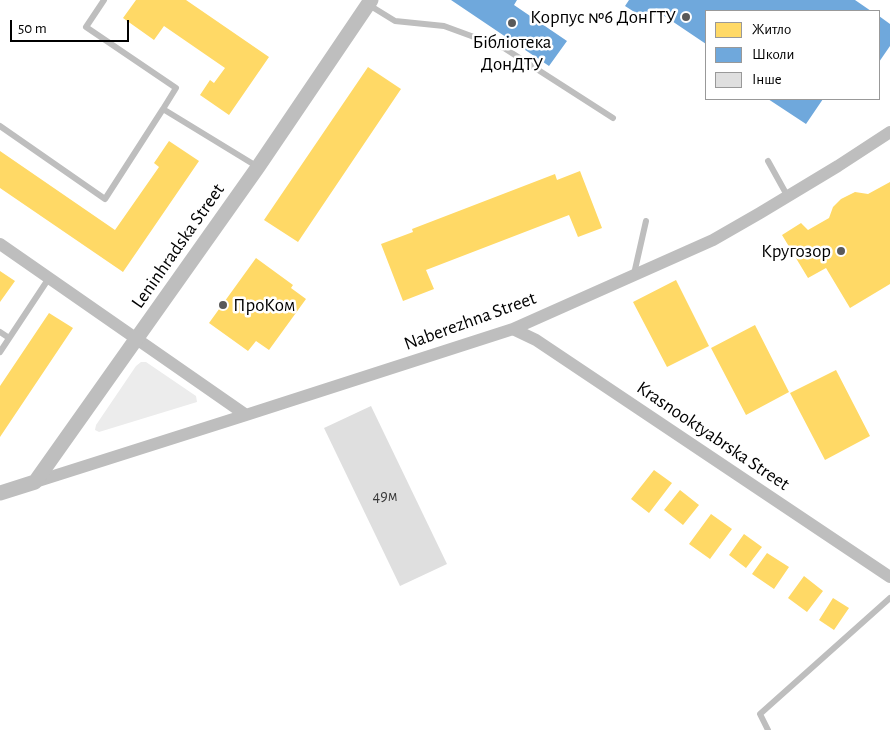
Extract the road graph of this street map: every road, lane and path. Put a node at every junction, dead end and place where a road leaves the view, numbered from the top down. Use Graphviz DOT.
graph roads {
  1 [pos="104,0"];
  2 [pos="369,2"];
  3 [pos="163,109"];
  4 [pos="613,118"];
  5 [pos="0,126"];
  6 [pos="890,132"];
  7 [pos="768,161"];
  8 [pos="258,167"];
  9 [pos="788,197"];
  10 [pos="646,221"];
  11 [pos="0,244"];
  12 [pos="634,275"];
  13 [pos="49,278"];
  14 [pos="513,329"];
  15 [pos="0,332"];
  16 [pos="9,338"];
  17 [pos="136,340"];
  18 [pos="0,352"];
  19 [pos="246,415"];
  20 [pos="35,482"];
  21 [pos="0,493"];
  22 [pos="890,577"];
  23 [pos="890,598"];
  24 [pos="768,730"];
  1 -- 3 [label="lane"];
  2 -- 4 [label="lane"];
  2 -- 8 [label="street, Leninhradska Street"];
  3 -- 5 [label="lane"];
  3 -- 8 [label="lane"];
  6 -- 9 [label="street, Naberezhna Street"];
  7 -- 9 [label="lane"];
  8 -- 17 [label="street, Leninhradska Street"];
  9 -- 12 [label="street, Naberezhna Street"];
  10 -- 12 [label="lane"];
  11 -- 13 [label="street"];
  12 -- 14 [label="street, Naberezhna Street"];
  13 -- 16 [label="lane"];
  13 -- 17 [label="street"];
  14 -- 19 [label="street, Naberezhna Street"];
  14 -- 22 [label="street, Krasnooktyabrska Street"];
  15 -- 16 [label="lane"];
  16 -- 18 [label="lane"];
  17 -- 19 [label="street"];
  17 -- 20 [label="street, Leninhradska Street"];
  19 -- 20 [label="street, Naberezhna Street"];
  20 -- 21 [label="street"];
  23 -- 24 [label="lane"];
}
